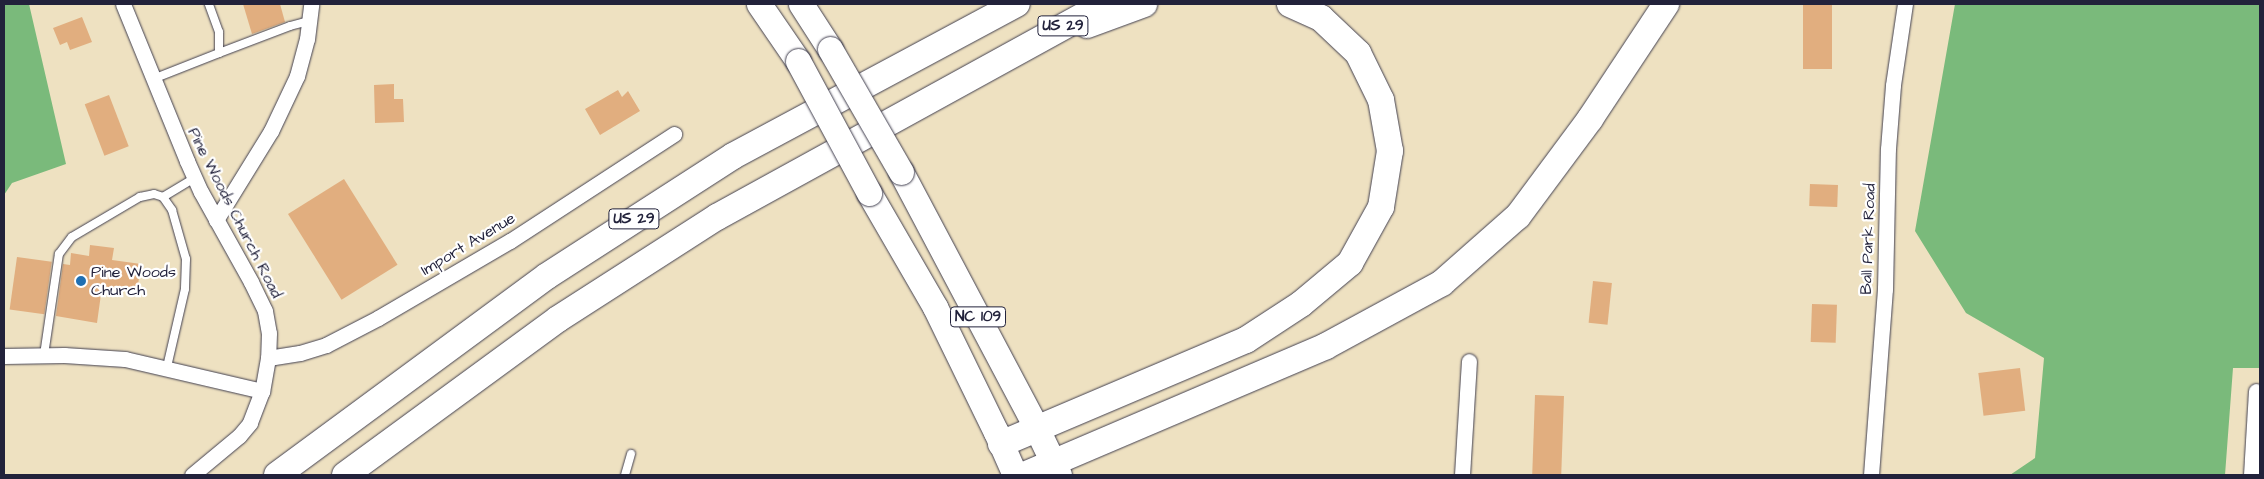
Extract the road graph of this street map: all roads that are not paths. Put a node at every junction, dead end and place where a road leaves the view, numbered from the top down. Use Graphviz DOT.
graph roads {
  1 [pos="123,4"];
  2 [pos="210,4"];
  3 [pos="311,4"];
  4 [pos="759,4"];
  5 [pos="801,4"];
  6 [pos="995,4"];
  7 [pos="1017,4"];
  8 [pos="1104,4"];
  9 [pos="1144,4"];
  10 [pos="1290,4"];
  11 [pos="1666,4"];
  12 [pos="1905,4"];
  13 [pos="309,21"];
  14 [pos="943,43"];
  15 [pos="1021,49"];
  16 [pos="219,53"];
  17 [pos="153,79"];
  18 [pos="674,134"];
  19 [pos="194,178"];
  20 [pos="163,197"];
  21 [pos="216,220"];
  22 [pos="44,355"];
  23 [pos="4,356"];
  24 [pos="268,358"];
  25 [pos="1469,361"];
  26 [pos="167,367"];
  27 [pos="262,391"];
  28 [pos="2256,391"];
  29 [pos="1038,429"];
  30 [pos="1001,444"];
  31 [pos="631,454"];
  32 [pos="1056,469"];
  33 [pos="192,475"];
  34 [pos="277,475"];
  35 [pos="345,475"];
  36 [pos="625,475"];
  37 [pos="1014,475"];
  38 [pos="1024,475"];
  39 [pos="1462,475"];
  40 [pos="1871,475"];
  41 [pos="2251,475"];
  1 -- 17 [label="street, Pine Woods Church Road"];
  2 -- 16 [label="lane"];
  3 -- 13 [label="street"];
  4 -- 30 [label="main road, NC 109, bridge"];
  5 -- 29 [label="main road, NC 109, bridge"];
  6 -- 14 [label="highway"];
  7 -- 14 [label="highway, US 29"];
  8 -- 15 [label="highway, US 29"];
  9 -- 15 [label="highway"];
  10 -- 29 [label="highway"];
  11 -- 32 [label="highway"];
  12 -- 40 [label="street, Ball Park Road"];
  13 -- 16 [label="lane"];
  13 -- 21 [label="street"];
  14 -- 34 [label="highway, US 29"];
  15 -- 35 [label="highway, US 29"];
  16 -- 17 [label="lane"];
  17 -- 19 [label="street, Pine Woods Church Road"];
  18 -- 24 [label="street, Import Avenue"];
  19 -- 20 [label="lane"];
  19 -- 21 [label="street, Pine Woods Church Road"];
  20 -- 22 [label="lane"];
  20 -- 26 [label="lane"];
  21 -- 24 [label="street, Pine Woods Church Road"];
  22 -- 23 [label="street"];
  22 -- 26 [label="street"];
  24 -- 27 [label="street, Pine Woods Church Road"];
  25 -- 39 [label="street"];
  26 -- 27 [label="street"];
  27 -- 33 [label="street, Pine Woods Church Road"];
  28 -- 41 [label="street"];
  29 -- 30 [label="highway"];
  29 -- 32 [label="main road, NC 109"];
  30 -- 37 [label="main road, NC 109"];
  31 -- 36 [label="lane"];
  32 -- 38 [label="highway"];
}
